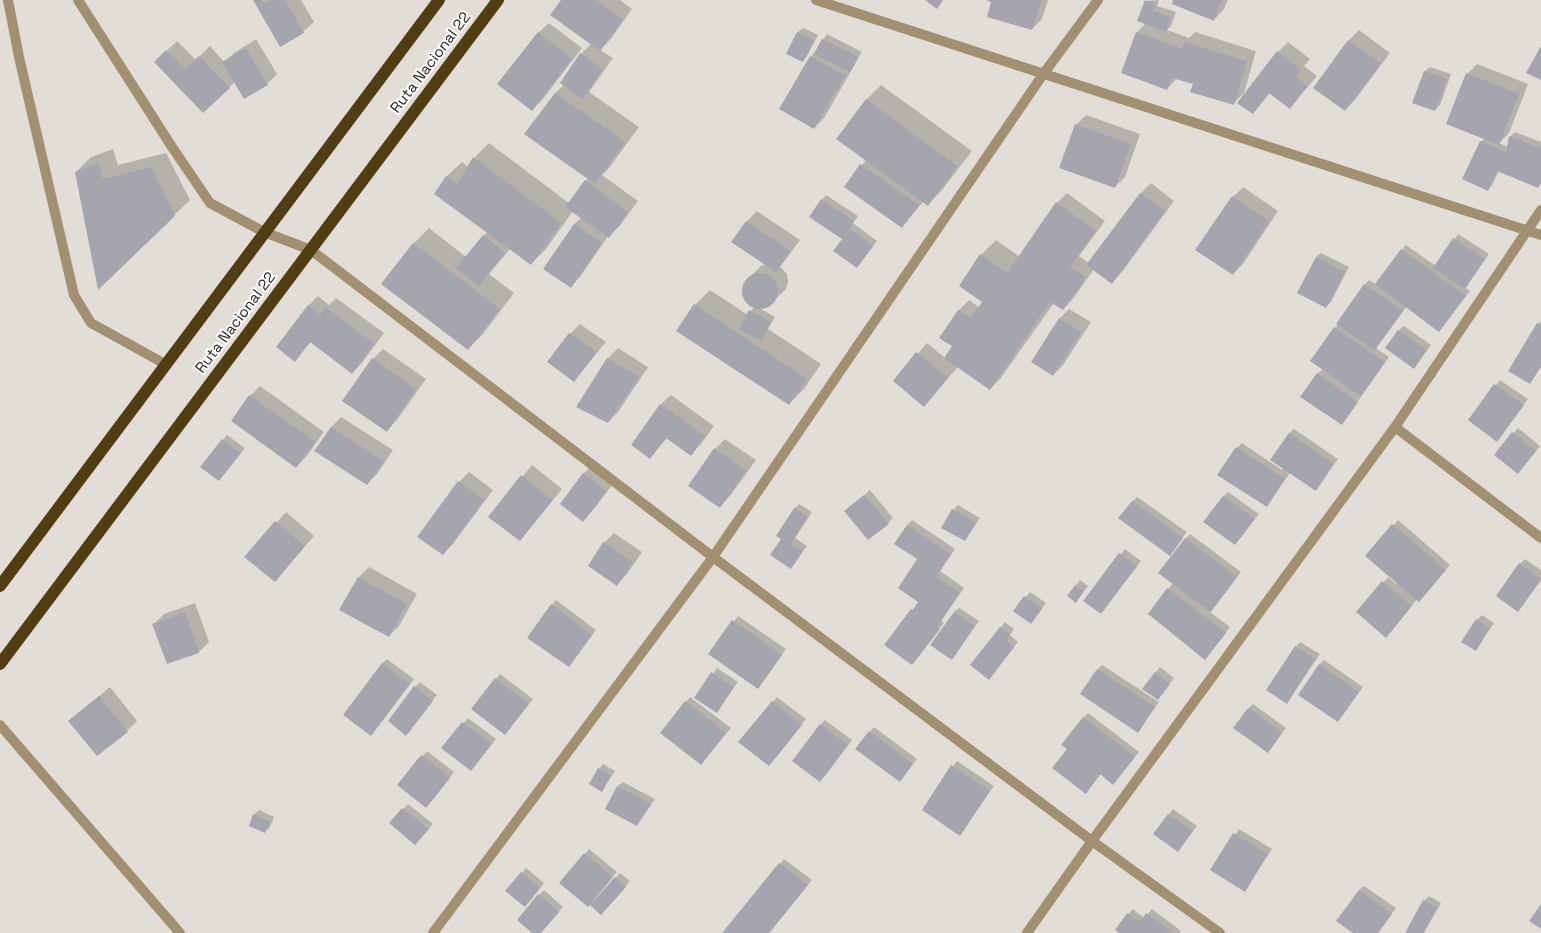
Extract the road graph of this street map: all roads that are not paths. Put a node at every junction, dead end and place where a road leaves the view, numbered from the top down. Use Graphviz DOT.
graph roads {
  1 [pos="8,0"];
  2 [pos="78,0"];
  3 [pos="439,0"];
  4 [pos="498,0"];
  5 [pos="816,0"];
  6 [pos="1098,0"];
  7 [pos="1044,73"];
  8 [pos="1541,210"];
  9 [pos="1526,230"];
  10 [pos="264,232"];
  11 [pos="1541,235"];
  12 [pos="311,250"];
  13 [pos="165,364"];
  14 [pos="1395,427"];
  15 [pos="1541,538"];
  16 [pos="713,557"];
  17 [pos="0,586"];
  18 [pos="0,664"];
  19 [pos="0,725"];
  20 [pos="1092,840"];
  21 [pos="180,933"];
  22 [pos="433,933"];
  23 [pos="1027,933"];
  24 [pos="1220,933"];
  1 -- 13 [label="street"];
  2 -- 10 [label="street"];
  3 -- 10 [label="highway"];
  4 -- 12 [label="highway, Ruta Nacional 22"];
  5 -- 7 [label="street"];
  6 -- 7 [label="street"];
  7 -- 9 [label="street"];
  7 -- 16 [label="street"];
  8 -- 9 [label="street"];
  9 -- 11 [label="street"];
  9 -- 14 [label="street"];
  10 -- 12 [label="street"];
  10 -- 13 [label="highway"];
  12 -- 16 [label="street"];
  12 -- 18 [label="highway, Ruta Nacional 22"];
  13 -- 17 [label="highway"];
  14 -- 15 [label="street"];
  14 -- 20 [label="street"];
  16 -- 20 [label="street"];
  16 -- 22 [label="street"];
  19 -- 21 [label="street"];
  20 -- 23 [label="street"];
  20 -- 24 [label="street"];
}
